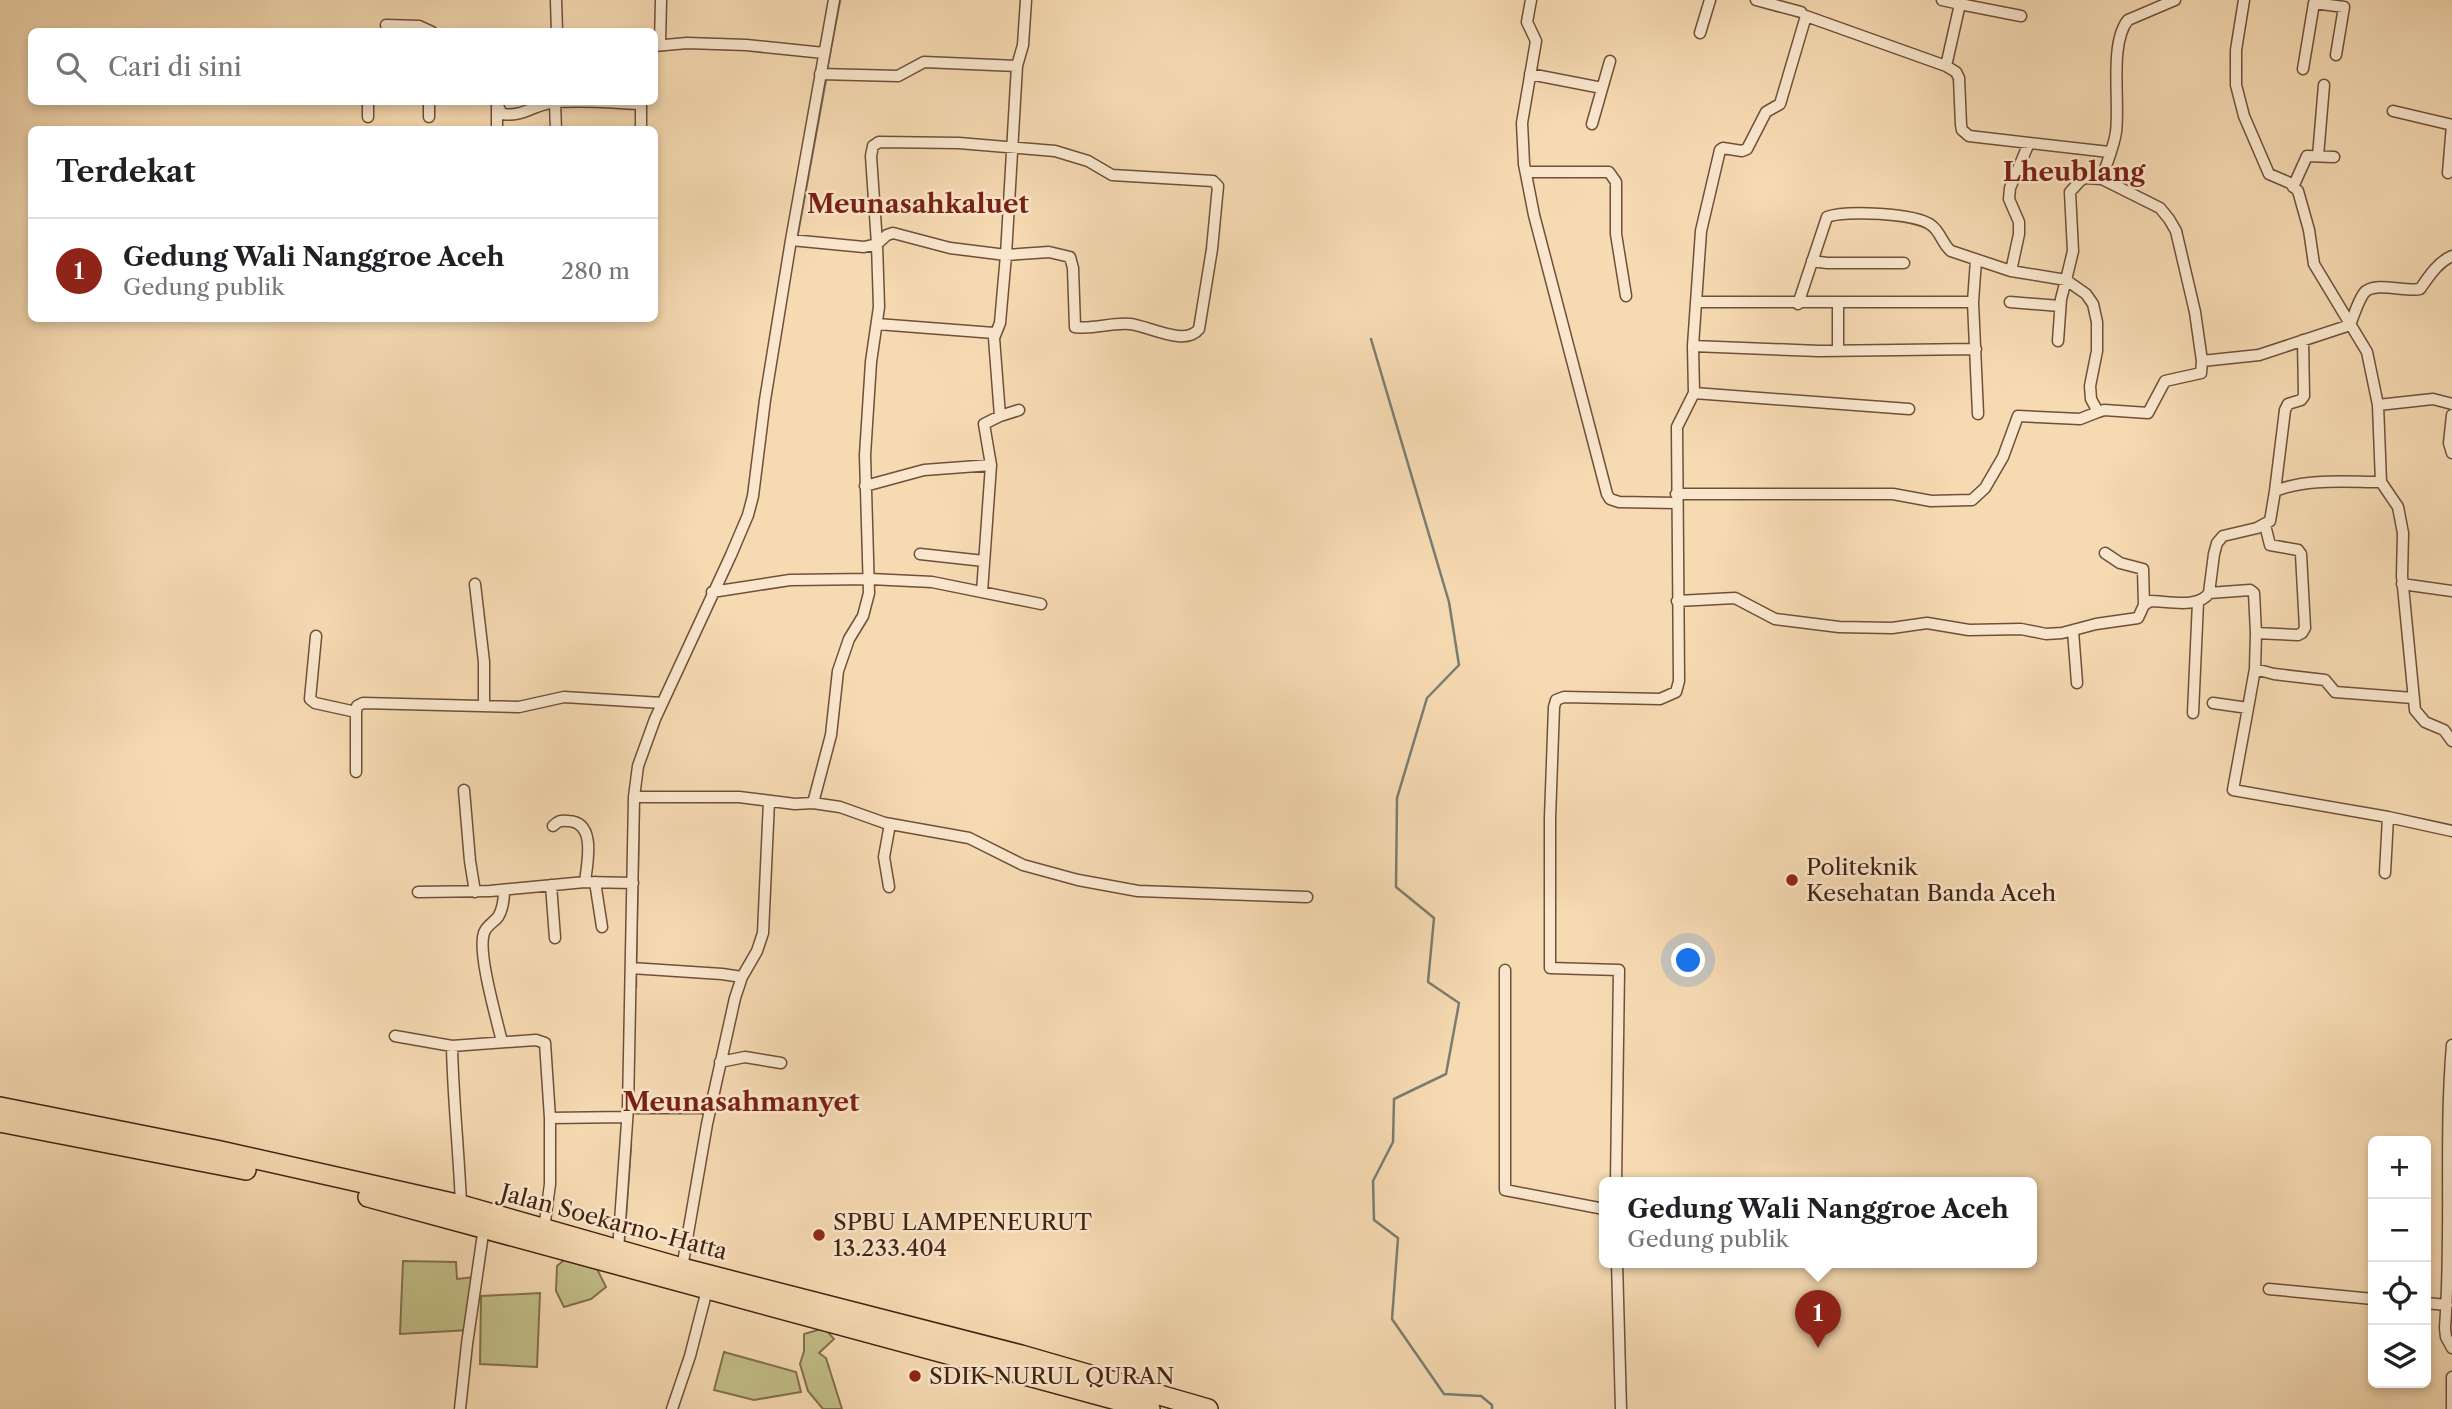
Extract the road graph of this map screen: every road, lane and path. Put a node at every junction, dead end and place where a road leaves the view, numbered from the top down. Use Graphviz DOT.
graph roads {
  1 [pos="556,0"];
  2 [pos="661,0"];
  3 [pos="834,0"];
  4 [pos="1026,0"];
  5 [pos="1531,0"];
  6 [pos="1710,0"];
  7 [pos="1756,0"];
  8 [pos="1942,0"];
  9 [pos="2175,0"];
  10 [pos="2244,0"];
  11 [pos="2314,1"];
  12 [pos="1976,4"];
  13 [pos="1960,5"];
  14 [pos="1802,9"];
  15 [pos="2021,16"];
  16 [pos="386,25"];
  17 [pos="423,28"];
  18 [pos="557,28"];
  19 [pos="1700,33"];
  20 [pos="658,34"];
  21 [pos="658,45"];
  22 [pos="824,53"];
  23 [pos="2336,55"];
  24 [pos="1610,61"];
  25 [pos="1017,66"];
  26 [pos="1946,66"];
  27 [pos="2304,69"];
  28 [pos="1530,74"];
  29 [pos="825,75"];
  30 [pos="2324,85"];
  31 [pos="1602,88"];
  32 [pos="368,105"];
  33 [pos="429,105"];
  34 [pos="496,105"];
  35 [pos="497,105"];
  36 [pos="544,105"];
  37 [pos="556,105"];
  38 [pos="640,105"];
  39 [pos="2393,111"];
  40 [pos="368,117"];
  41 [pos="429,117"];
  42 [pos="1592,124"];
  43 [pos="2452,125"];
  44 [pos="497,126"];
  45 [pos="556,126"];
  46 [pos="641,126"];
  47 [pos="2029,143"];
  48 [pos="1013,147"];
  49 [pos="2109,152"];
  50 [pos="2318,156"];
  51 [pos="2334,157"];
  52 [pos="1526,172"];
  53 [pos="2448,173"];
  54 [pos="2102,179"];
  55 [pos="2293,187"];
  56 [pos="795,241"];
  57 [pos="877,244"];
  58 [pos="1006,254"];
  59 [pos="2452,256"];
  60 [pos="1976,260"];
  61 [pos="1812,261"];
  62 [pos="1904,263"];
  63 [pos="2011,271"];
  64 [pos="2066,280"];
  65 [pos="1626,296"];
  66 [pos="1696,302"];
  67 [pos="1973,302"];
  68 [pos="2010,302"];
  69 [pos="1838,303"];
  70 [pos="1798,304"];
  71 [pos="2060,306"];
  72 [pos="877,324"];
  73 [pos="2350,325"];
  74 [pos="994,333"];
  75 [pos="2303,340"];
  76 [pos="2057,341"];
  77 [pos="1693,346"];
  78 [pos="1976,349"];
  79 [pos="1838,350"];
  80 [pos="2202,361"];
  81 [pos="1694,393"];
  82 [pos="2452,404"];
  83 [pos="2378,405"];
  84 [pos="1909,409"];
  85 [pos="1019,410"];
  86 [pos="2098,412"];
  87 [pos="1978,414"];
  88 [pos="2452,415"];
  89 [pos="1000,416"];
  90 [pos="2452,453"];
  91 [pos="991,465"];
  92 [pos="2381,482"];
  93 [pos="865,486"];
  94 [pos="2275,491"];
  95 [pos="1676,498"];
  96 [pos="2264,525"];
  97 [pos="2105,553"];
  98 [pos="920,554"];
  99 [pos="984,561"];
  100 [pos="870,579"];
  101 [pos="475,584"];
  102 [pos="2402,584"];
  103 [pos="2452,591"];
  104 [pos="712,592"];
  105 [pos="982,592"];
  106 [pos="2209,593"];
  107 [pos="1677,601"];
  108 [pos="2198,602"];
  109 [pos="1041,604"];
  110 [pos="2144,605"];
  111 [pos="2073,631"];
  112 [pos="2256,633"];
  113 [pos="316,636"];
  114 [pos="2255,669"];
  115 [pos="2077,683"];
  116 [pos="2413,698"];
  117 [pos="662,703"];
  118 [pos="2213,703"];
  119 [pos="484,706"];
  120 [pos="2248,708"];
  121 [pos="356,712"];
  122 [pos="2193,713"];
  123 [pos="2448,728"];
  124 [pos="2452,741"];
  125 [pos="356,772"];
  126 [pos="464,790"];
  127 [pos="639,797"];
  128 [pos="769,801"];
  129 [pos="813,803"];
  130 [pos="2388,817"];
  131 [pos="890,824"];
  132 [pos="553,826"];
  133 [pos="2452,831"];
  134 [pos="2385,873"];
  135 [pos="590,882"];
  136 [pos="633,883"];
  137 [pos="551,885"];
  138 [pos="889,887"];
  139 [pos="504,890"];
  140 [pos="418,892"];
  141 [pos="475,892"];
  142 [pos="1307,897"];
  143 [pos="602,927"];
  144 [pos="555,938"];
  145 [pos="636,968"];
  146 [pos="1505,970"];
  147 [pos="742,977"];
  148 [pos="395,1036"];
  149 [pos="502,1042"];
  150 [pos="2452,1045"];
  151 [pos="452,1046"];
  152 [pos="720,1062"];
  153 [pos="780,1063"];
  154 [pos="0,1107"];
  155 [pos="711,1108"];
  156 [pos="631,1110"];
  157 [pos="550,1118"];
  158 [pos="0,1122"];
  159 [pos="98,1134"];
  160 [pos="126,1140"];
  161 [pos="1616,1177"];
  162 [pos="461,1205"];
  163 [pos="1599,1208"];
  164 [pos="484,1227"];
  165 [pos="544,1229"];
  166 [pos="628,1258"];
  167 [pos="682,1268"];
  168 [pos="1617,1268"];
  169 [pos="2269,1289"];
  170 [pos="707,1290"];
  171 [pos="2368,1299"];
  172 [pos="2431,1303"];
  173 [pos="2447,1305"];
  174 [pos="2452,1348"];
  175 [pos="966,1350"];
  176 [pos="2452,1377"];
  177 [pos="460,1409"];
  178 [pos="672,1409"];
  179 [pos="1150,1409"];
  180 [pos="1208,1409"];
  181 [pos="1621,1409"];
  182 [pos="2452,1409"];
  1 -- 18 [label="street"];
  2 -- 20 [label="street"];
  3 -- 22 [label="street"];
  4 -- 25 [label="street"];
  5 -- 28 [label="street"];
  6 -- 19 [label="street"];
  7 -- 14 [label="street"];
  8 -- 13 [label="street"];
  9 -- 49 [label="street"];
  10 -- 55 [label="street"];
  11 -- 23 [label="street"];
  11 -- 27 [label="street"];
  12 -- 13 [label="street"];
  12 -- 15 [label="street"];
  13 -- 26 [label="street"];
  14 -- 26 [label="street"];
  14 -- 66 [label="street"];
  16 -- 17 [label="street"];
  21 -- 22 [label="street"];
  22 -- 29 [label="street"];
  24 -- 31 [label="street"];
  25 -- 29 [label="street"];
  25 -- 48 [label="street"];
  26 -- 47 [label="street"];
  28 -- 31 [label="street"];
  28 -- 52 [label="street"];
  29 -- 56 [label="street"];
  30 -- 50 [label="street"];
  31 -- 42 [label="street"];
  32 -- 40 [label="street"];
  33 -- 41 [label="street"];
  34 -- 44 [label="street"];
  35 -- 36 [label="street"];
  37 -- 45 [label="street"];
  38 -- 46 [label="street"];
  39 -- 43 [label="street"];
  43 -- 53 [label="street"];
  47 -- 49 [label="street"];
  47 -- 63 [label="street"];
  48 -- 57 [label="street"];
  48 -- 58 [label="street"];
  48 -- 58 [label="street"];
  49 -- 54 [label="street"];
  50 -- 51 [label="street"];
  50 -- 55 [label="street"];
  52 -- 65 [label="street"];
  52 -- 95 [label="street"];
  54 -- 64 [label="street"];
  54 -- 80 [label="street"];
  55 -- 73 [label="street"];
  56 -- 57 [label="street"];
  56 -- 104 [label="street"];
  57 -- 58 [label="street"];
  57 -- 72 [label="street"];
  58 -- 74 [label="street"];
  59 -- 73 [label="street"];
  60 -- 61 [label="street"];
  60 -- 63 [label="street"];
  60 -- 67 [label="street"];
  61 -- 62 [label="street"];
  61 -- 70 [label="street"];
  63 -- 64 [label="street"];
  64 -- 71 [label="street"];
  64 -- 86 [label="street"];
  66 -- 70 [label="street"];
  66 -- 77 [label="street"];
  67 -- 69 [label="street"];
  67 -- 78 [label="street"];
  68 -- 71 [label="street"];
  69 -- 70 [label="street"];
  69 -- 79 [label="street"];
  71 -- 76 [label="street"];
  72 -- 74 [label="street"];
  72 -- 93 [label="street"];
  73 -- 75 [label="street"];
  73 -- 83 [label="street"];
  74 -- 89 [label="street"];
  75 -- 80 [label="street"];
  75 -- 94 [label="street"];
  77 -- 79 [label="street"];
  77 -- 81 [label="street"];
  78 -- 79 [label="street"];
  78 -- 87 [label="street"];
  80 -- 86 [label="street"];
  81 -- 84 [label="street"];
  81 -- 95 [label="street"];
  82 -- 83 [label="street"];
  83 -- 92 [label="street"];
  85 -- 89 [label="street"];
  86 -- 95 [label="street"];
  88 -- 90 [label="street"];
  89 -- 91 [label="street"];
  91 -- 93 [label="street"];
  91 -- 99 [label="street"];
  92 -- 94 [label="street"];
  92 -- 102 [label="street"];
  93 -- 100 [label="street"];
  94 -- 96 [label="street"];
  95 -- 107 [label="street"];
  96 -- 106 [label="street"];
  96 -- 112 [label="street"];
  97 -- 110 [label="street"];
  98 -- 99 [label="street"];
  99 -- 105 [label="street"];
  100 -- 104 [label="street"];
  100 -- 105 [label="street"];
  100 -- 129 [label="street"];
  101 -- 119 [label="street"];
  102 -- 103 [label="street"];
  102 -- 116 [label="street"];
  104 -- 117 [label="street"];
  105 -- 109 [label="street"];
  106 -- 108 [label="street"];
  106 -- 112 [label="street"];
  107 -- 111 [label="street"];
  107 -- 161 [label="street"];
  108 -- 110 [label="street"];
  108 -- 122 [label="street"];
  110 -- 111 [label="street"];
  111 -- 115 [label="street"];
  112 -- 114 [label="street"];
  113 -- 121 [label="street"];
  114 -- 116 [label="street"];
  114 -- 120 [label="street"];
  116 -- 123 [label="street"];
  117 -- 119 [label="street"];
  117 -- 127 [label="street"];
  118 -- 120 [label="street"];
  119 -- 121 [label="street"];
  120 -- 130 [label="street"];
  121 -- 125 [label="street"];
  123 -- 124 [label="street"];
  126 -- 141 [label="street"];
  127 -- 128 [label="street"];
  127 -- 136 [label="street"];
  128 -- 129 [label="street"];
  128 -- 147 [label="street"];
  129 -- 131 [label="street"];
  130 -- 133 [label="street"];
  130 -- 134 [label="street"];
  131 -- 138 [label="street"];
  131 -- 142 [label="street"];
  132 -- 135 [label="street"];
  135 -- 136 [label="street"];
  135 -- 137 [label="street"];
  135 -- 143 [label="street"];
  136 -- 145 [label="street"];
  137 -- 139 [label="street"];
  137 -- 144 [label="street"];
  139 -- 141 [label="street"];
  139 -- 149 [label="street"];
  140 -- 141 [label="street"];
  145 -- 147 [label="street"];
  145 -- 156 [label="street"];
  146 -- 163 [label="street"];
  147 -- 152 [label="street"];
  148 -- 151 [label="street"];
  149 -- 151 [label="street"];
  149 -- 157 [label="street"];
  150 -- 173 [label="street"];
  151 -- 162 [label="street"];
  152 -- 153 [label="street"];
  152 -- 155 [label="street"];
  154 -- 159 [label="highway, Jalan Soekarno-Hatta"];
  155 -- 156 [label="street"];
  155 -- 167 [label="street"];
  156 -- 157 [label="street"];
  156 -- 166 [label="street"];
  157 -- 165 [label="street"];
  158 -- 159 [label="highway, Jalan Soekarno-Hatta"];
  159 -- 160 [label="highway, Jalan Soekarno-Hatta"];
  160 -- 162 [label="highway, Jalan Soekarno-Hatta"];
  160 -- 164 [label="highway, Jalan Soekarno-Hatta"];
  162 -- 165 [label="highway, Jalan Soekarno-Hatta"];
  164 -- 166 [label="highway, Jalan Soekarno-Hatta"];
  164 -- 177 [label="street"];
  165 -- 166 [label="highway, Jalan Soekarno-Hatta"];
  166 -- 167 [label="highway, Jalan Soekarno-Hatta"];
  166 -- 170 [label="highway, Jalan Soekarno-Hatta"];
  167 -- 175 [label="highway, Jalan Soekarno-Hatta"];
  168 -- 181 [label="street"];
  169 -- 171 [label="street"];
  170 -- 175 [label="highway, Jalan Soekarno-Hatta"];
  170 -- 178 [label="street"];
  172 -- 173 [label="street"];
  173 -- 174 [label="street"];
  175 -- 179 [label="highway, Jalan Soekarno-Hatta"];
  175 -- 180 [label="highway, Jalan Soekarno-Hatta"];
  176 -- 182 [label="street"];
}
